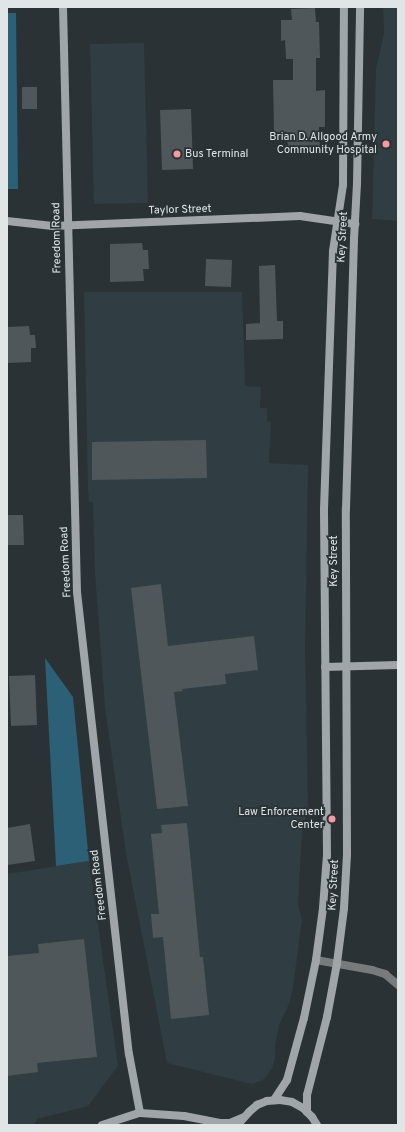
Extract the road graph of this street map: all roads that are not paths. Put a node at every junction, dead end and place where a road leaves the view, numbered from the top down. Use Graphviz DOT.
graph roads {
  1 [pos="63,7"];
  2 [pos="344,7"];
  3 [pos="360,7"];
  4 [pos="7,221"];
  5 [pos="337,222"];
  6 [pos="355,224"];
  7 [pos="68,226"];
  8 [pos="398,665"];
  9 [pos="346,666"];
  10 [pos="325,667"];
  11 [pos="316,960"];
  12 [pos="337,963"];
  13 [pos="398,986"];
  14 [pos="274,1100"];
  15 [pos="307,1112"];
  16 [pos="140,1113"];
  17 [pos="244,1117"];
  18 [pos="223,1124"];
  19 [pos="102,1125"];
  20 [pos="239,1125"];
  21 [pos="317,1125"];
  1 -- 7 [label="main road, Freedom Road"];
  2 -- 5 [label="main road, Key Street"];
  3 -- 6 [label="main road, Key Street"];
  4 -- 7 [label="main road, Taylor Street"];
  5 -- 6 [label="main road, Taylor Street"];
  5 -- 7 [label="main road, Taylor Street"];
  5 -- 10 [label="main road, Key Street"];
  6 -- 9 [label="main road, Key Street"];
  7 -- 16 [label="main road, Freedom Road"];
  8 -- 9 [label="main road"];
  9 -- 10 [label="main road"];
  9 -- 12 [label="main road, Key Street"];
  10 -- 11 [label="main road, Key Street"];
  11 -- 12 [label="street"];
  11 -- 14 [label="main road, Key Street"];
  12 -- 13 [label="street"];
  12 -- 15 [label="main road, Key Street"];
  14 -- 15 [label="main road"];
  14 -- 17 [label="main road"];
  15 -- 21 [label="main road"];
  16 -- 18 [label="main road"];
  16 -- 19 [label="main road"];
  17 -- 18 [label="main road"];
  17 -- 20 [label="main road"];
}
